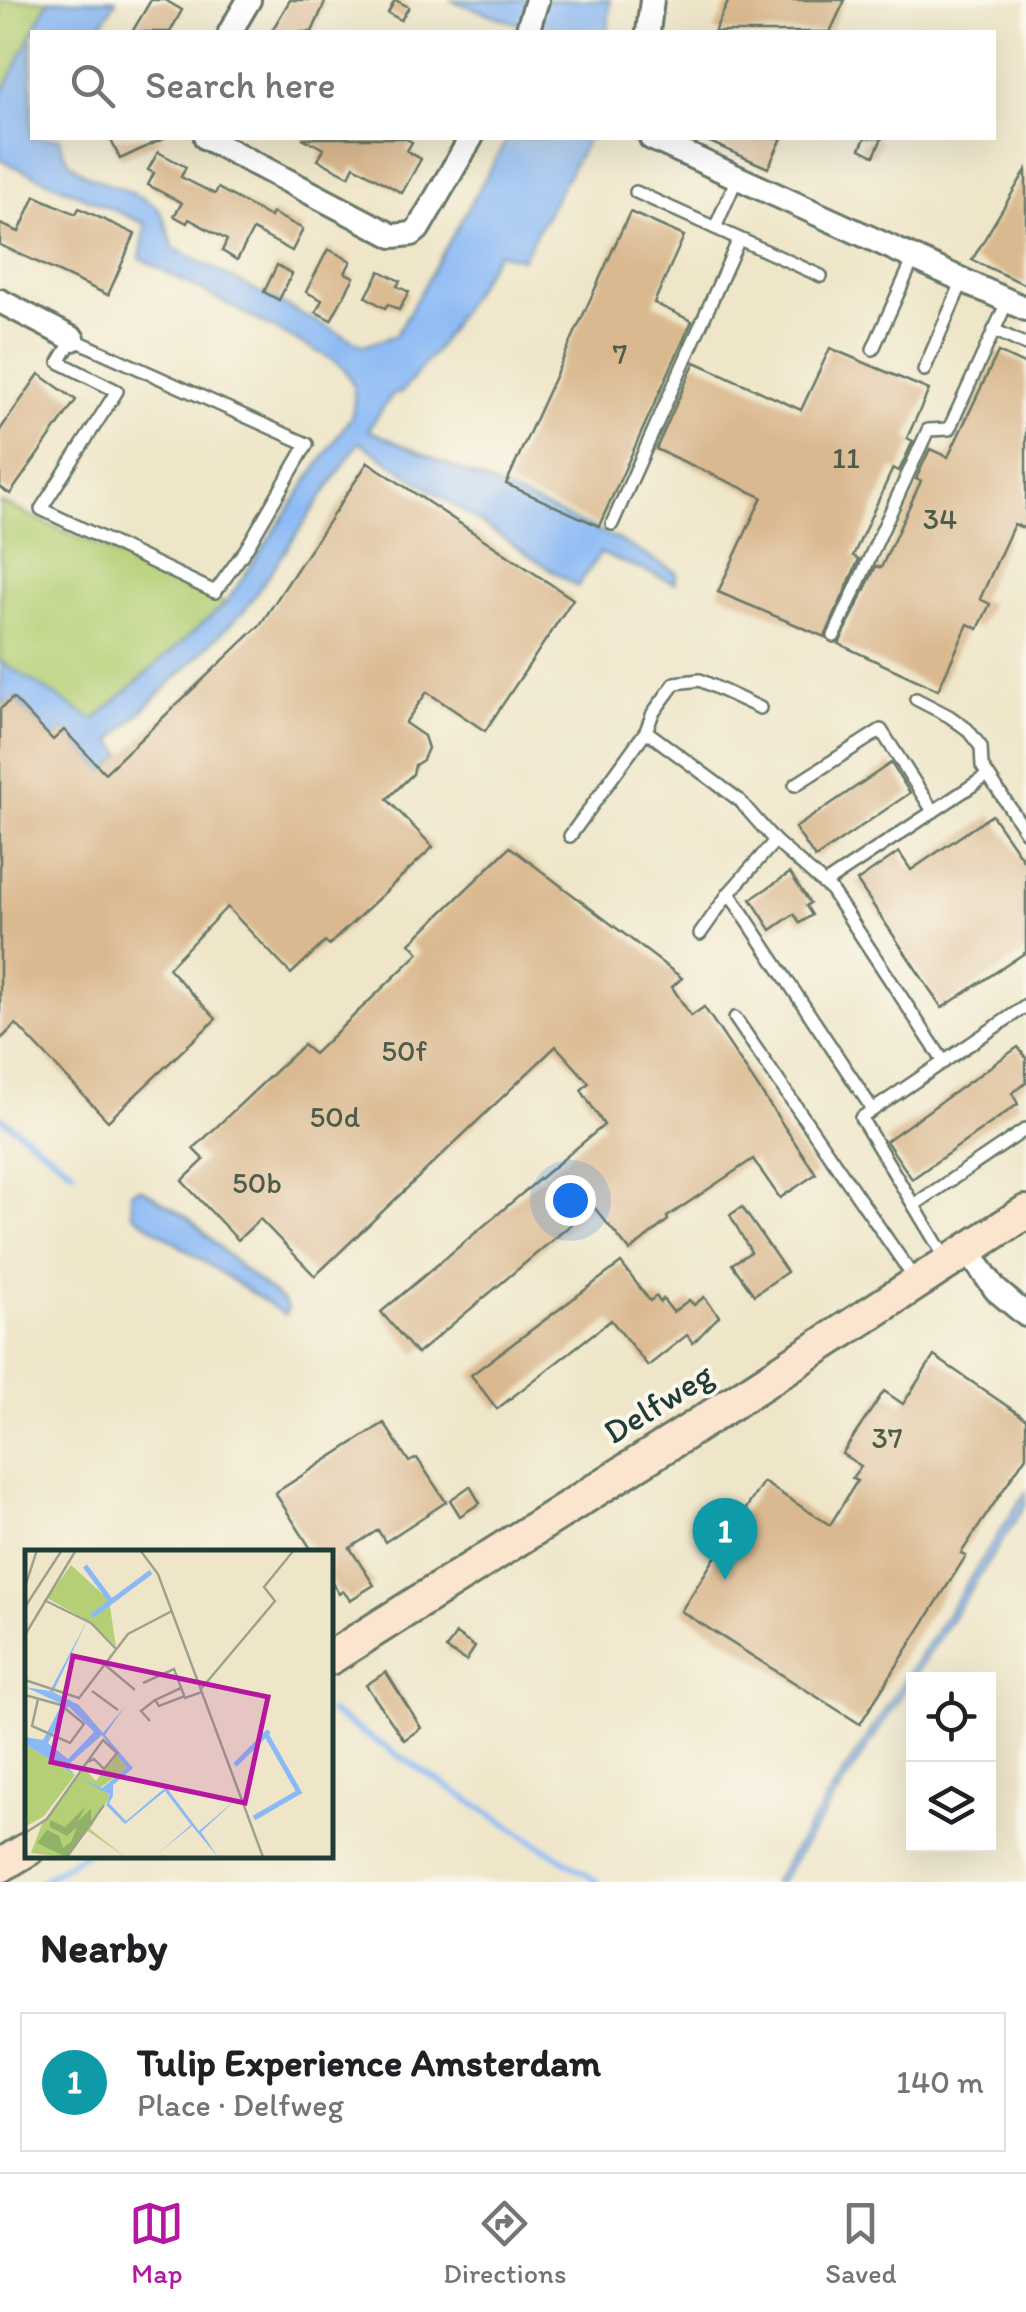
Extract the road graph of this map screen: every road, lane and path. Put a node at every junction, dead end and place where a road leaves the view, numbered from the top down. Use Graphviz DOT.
graph roads {
  1 [pos="249,0"];
  2 [pos="537,0"];
  3 [pos="652,0"];
  4 [pos="231,30"];
  5 [pos="528,30"];
  6 [pos="648,30"];
  7 [pos="210,140"];
  8 [pos="470,140"];
  9 [pos="655,140"];
  10 [pos="737,178"];
  11 [pos="636,192"];
  12 [pos="715,228"];
  13 [pos="739,239"];
  14 [pos="914,258"];
  15 [pos="821,276"];
  16 [pos="963,280"];
  17 [pos="0,301"];
  18 [pos="1017,305"];
  19 [pos="994,330"];
  20 [pos="73,339"];
  21 [pos="1026,345"];
  22 [pos="873,348"];
  23 [pos="924,370"];
  24 [pos="612,524"];
  25 [pos="834,636"];
  26 [pos="916,699"];
  27 [pos="760,708"];
  28 [pos="646,732"];
  29 [pos="988,774"];
  30 [pos="795,784"];
  31 [pos="933,811"];
  32 [pos="1026,832"];
  33 [pos="570,836"];
  34 [pos="774,841"];
  35 [pos="824,884"];
  36 [pos="729,893"];
  37 [pos="700,934"];
  38 [pos="1026,1006"];
  39 [pos="735,1018"];
  40 [pos="944,1062"];
  41 [pos="873,1110"];
  42 [pos="1026,1128"];
  43 [pos="914,1205"];
  44 [pos="1026,1212"];
  45 [pos="958,1256"];
  46 [pos="917,1283"];
  47 [pos="1026,1315"];
  48 [pos="332,1657"];
  49 [pos="25,1851"];
  50 [pos="0,1866"];
  1 -- 4 [label="street"];
  2 -- 5 [label="street"];
  3 -- 6 [label="street"];
  7 -- 8 [label="street"];
  9 -- 10 [label="street"];
  10 -- 12 [label="lane"];
  10 -- 14 [label="street"];
  11 -- 12 [label="lane"];
  12 -- 13 [label="lane"];
  13 -- 15 [label="lane"];
  13 -- 24 [label="lane"];
  14 -- 16 [label="street"];
  14 -- 22 [label="lane"];
  16 -- 18 [label="street"];
  16 -- 23 [label="lane"];
  17 -- 20 [label="street"];
  18 -- 19 [label="lane"];
  19 -- 21 [label="lane"];
  19 -- 25 [label="lane"];
  20 -- 20 [label="lane"];
  26 -- 29 [label="lane"];
  27 -- 28 [label="lane"];
  28 -- 33 [label="lane"];
  28 -- 34 [label="lane"];
  29 -- 31 [label="lane"];
  29 -- 32 [label="lane"];
  30 -- 31 [label="lane"];
  31 -- 35 [label="lane"];
  34 -- 35 [label="lane"];
  34 -- 36 [label="lane"];
  35 -- 40 [label="lane"];
  36 -- 37 [label="lane"];
  36 -- 41 [label="lane"];
  38 -- 40 [label="lane"];
  39 -- 46 [label="lane"];
  40 -- 41 [label="lane"];
  41 -- 43 [label="lane"];
  42 -- 43 [label="lane"];
  43 -- 45 [label="lane"];
  44 -- 45 [label="main road, Delfweg"];
  45 -- 46 [label="main road, Delfweg"];
  45 -- 47 [label="street"];
  46 -- 48 [label="main road, Delfweg"];
  49 -- 50 [label="main road"];
}
